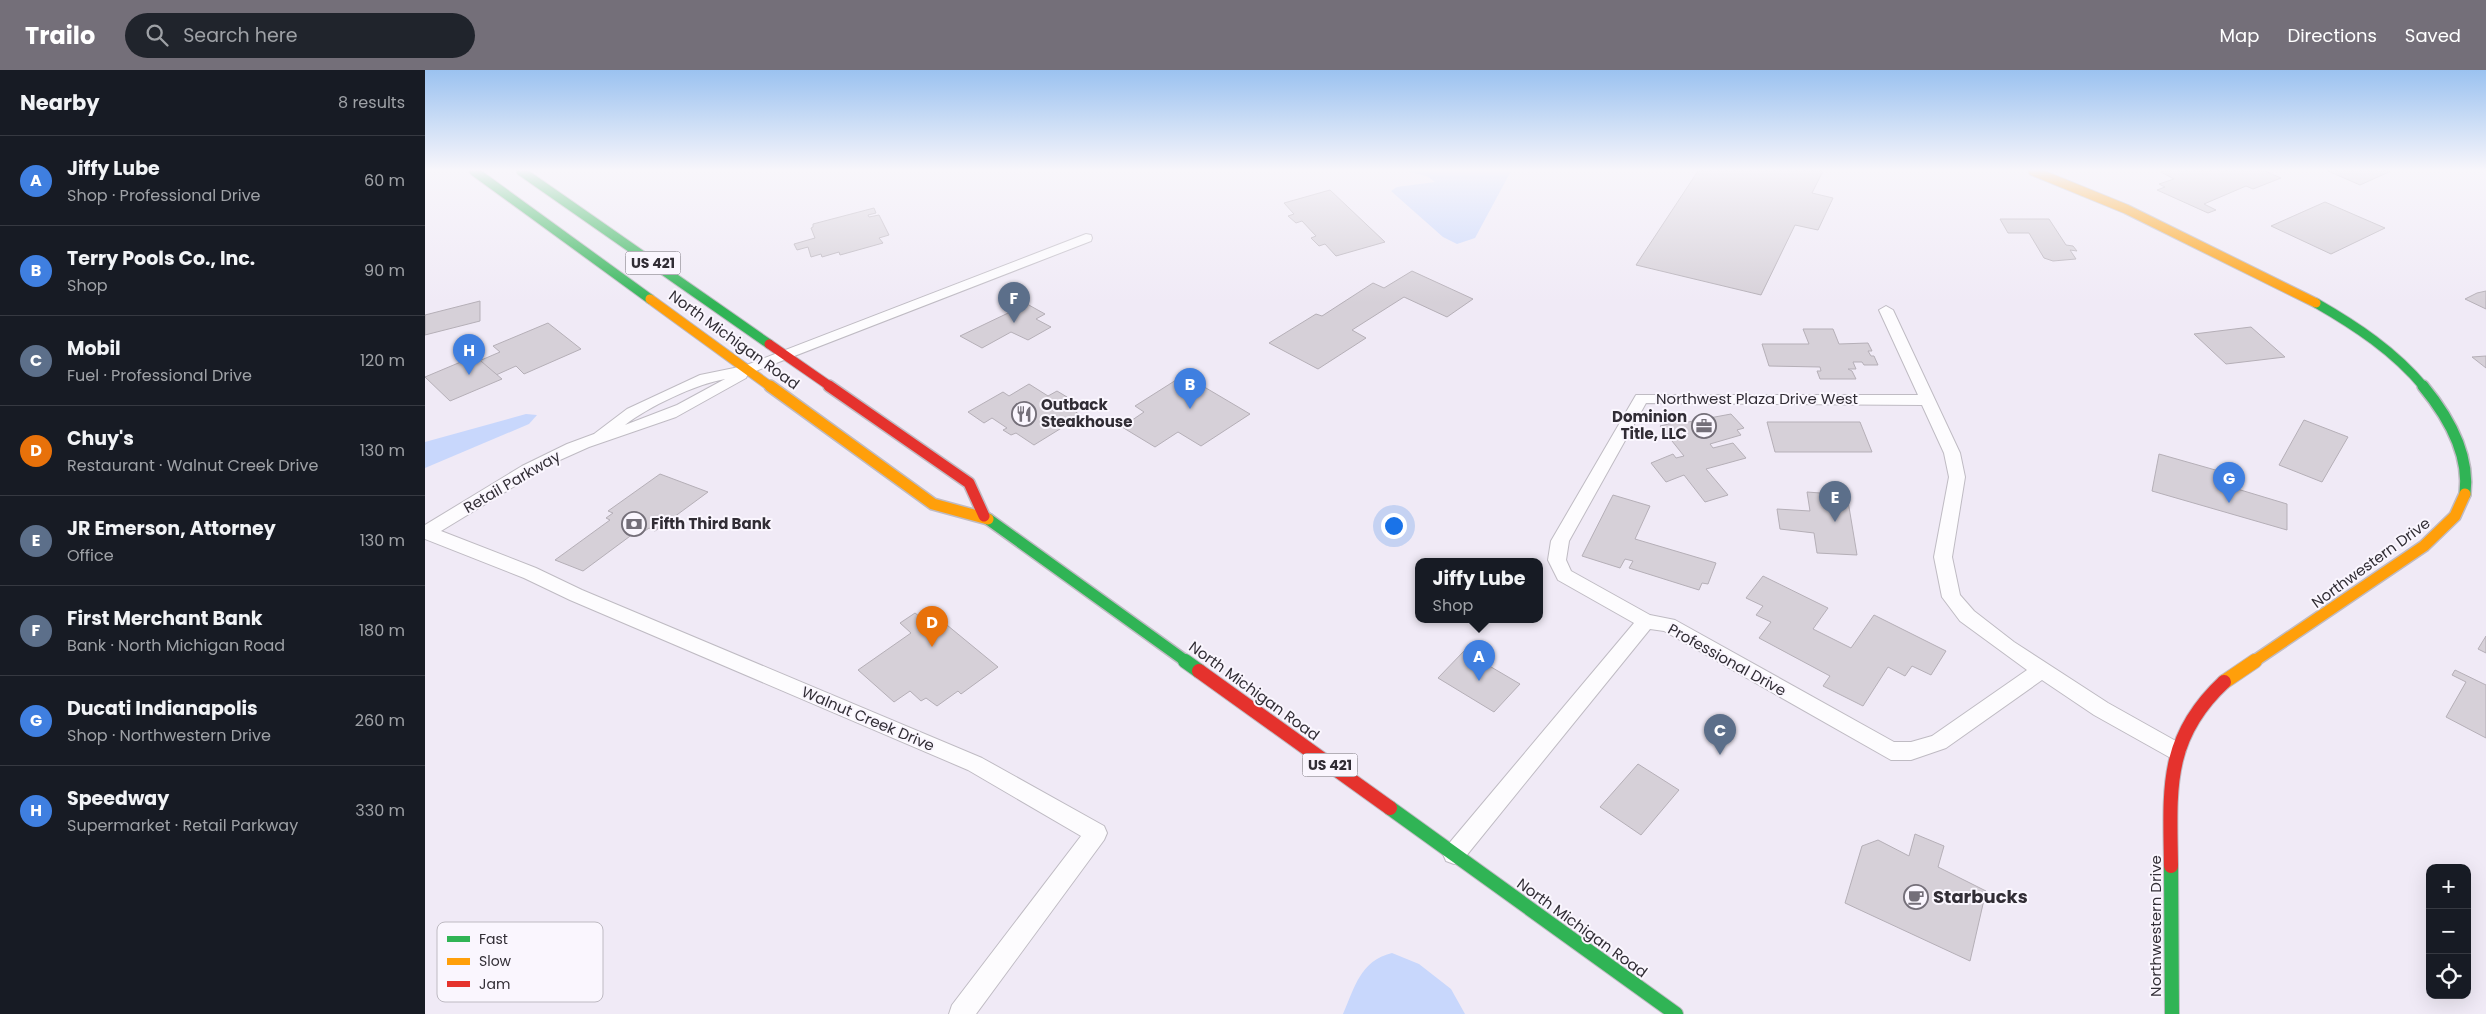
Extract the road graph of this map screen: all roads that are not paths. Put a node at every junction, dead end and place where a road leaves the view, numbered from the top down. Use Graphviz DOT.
graph roads {
  1 [pos="535,215"];
  2 [pos="584,215"];
  3 [pos="2138,215"];
  4 [pos="1086,238"];
  5 [pos="1886,310"];
  6 [pos="785,355"];
  7 [pos="748,370"];
  8 [pos="1927,400"];
  9 [pos="984,516"];
  10 [pos="425,532"];
  11 [pos="1646,621"];
  12 [pos="2042,670"];
  13 [pos="2176,751"];
  14 [pos="1454,854"];
  15 [pos="961,1014"];
  16 [pos="1676,1014"];
  17 [pos="2172,1014"];
  1 -- 7 [label="main road, North Michigan Road / US 421"];
  2 -- 6 [label="main road, North Michigan Road / US 421"];
  3 -- 13 [label="main road, Northwestern Drive"];
  4 -- 6 [label="street, Retail Parkway"];
  5 -- 8 [label="street"];
  6 -- 7 [label="street, Retail Parkway"];
  6 -- 9 [label="main road, North Michigan Road / US 421"];
  7 -- 9 [label="main road, North Michigan Road / US 421"];
  7 -- 10 [label="street, Retail Parkway"];
  8 -- 11 [label="street, Northwest Plaza Drive West"];
  8 -- 12 [label="street"];
  9 -- 14 [label="main road, North Michigan Road / US 421"];
  10 -- 15 [label="street, Walnut Creek Drive"];
  11 -- 12 [label="street, Professional Drive"];
  11 -- 14 [label="street"];
  12 -- 13 [label="street"];
  13 -- 17 [label="main road, Northwestern Drive"];
  14 -- 16 [label="main road, North Michigan Road / US 421"];
}
